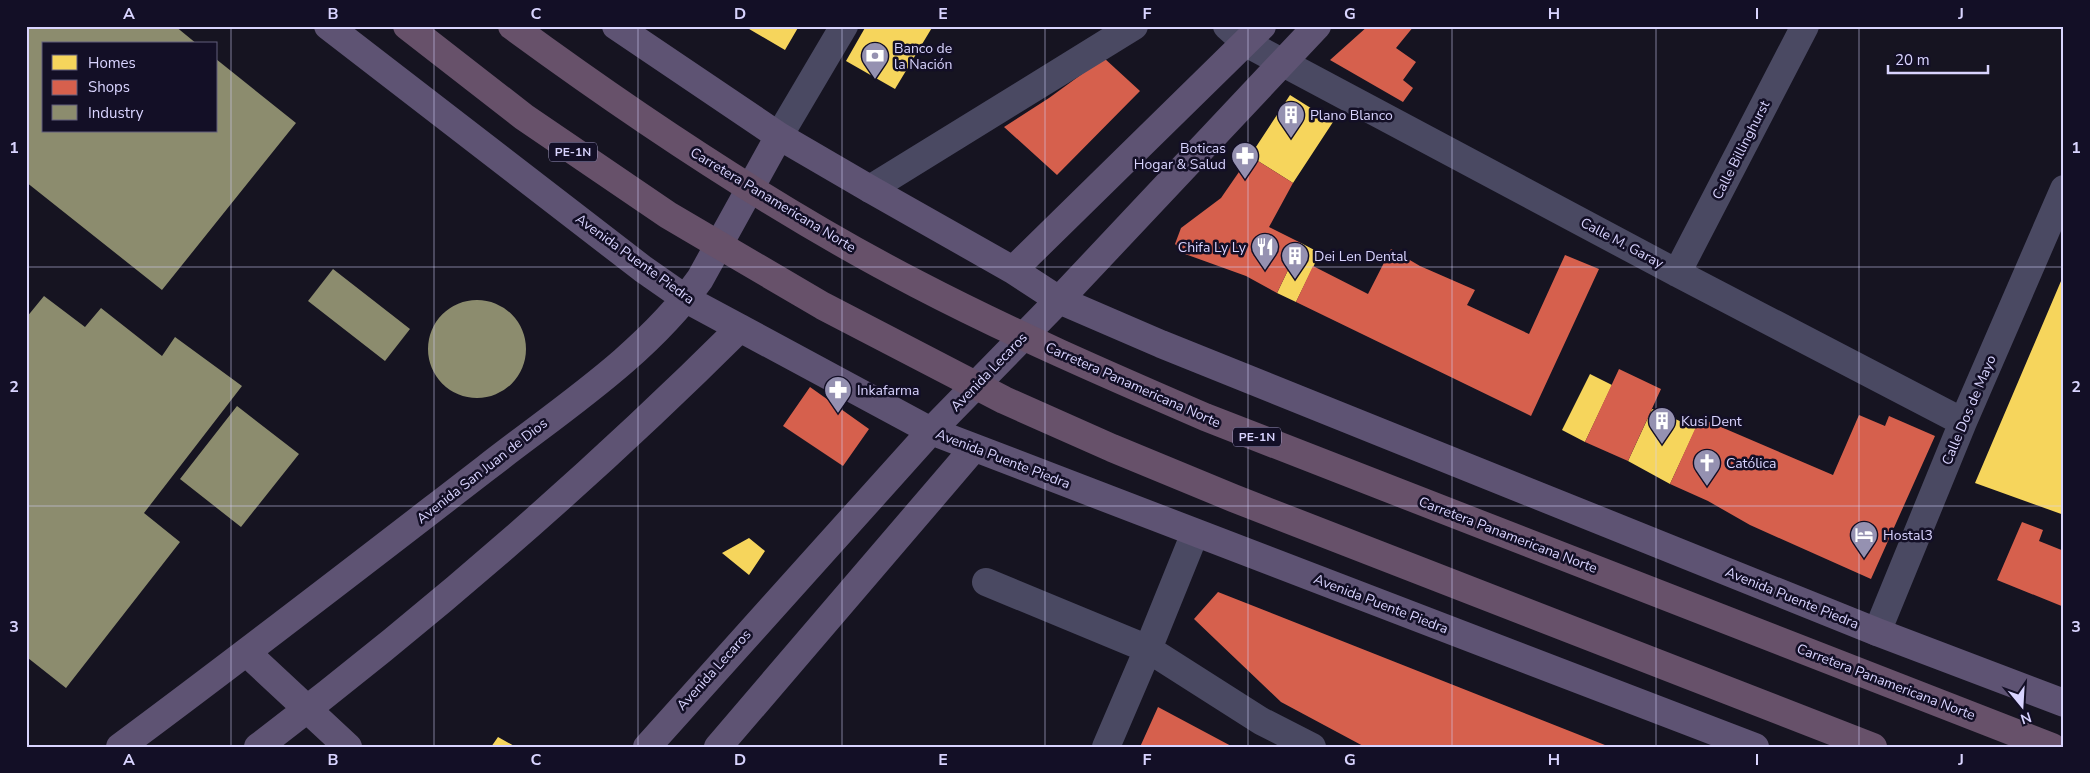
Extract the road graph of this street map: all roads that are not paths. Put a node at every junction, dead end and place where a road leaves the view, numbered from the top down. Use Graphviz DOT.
graph roads {
  1 [pos="328,26"];
  2 [pos="407,26"];
  3 [pos="512,26"];
  4 [pos="616,26"];
  5 [pos="844,26"];
  6 [pos="1134,26"];
  7 [pos="1317,26"];
  8 [pos="1805,26"];
  9 [pos="1245,32"];
  10 [pos="1282,62"];
  11 [pos="773,148"];
  12 [pos="870,189"];
  13 [pos="2064,189"];
  14 [pos="1013,270"];
  15 [pos="1677,273"];
  16 [pos="693,289"];
  17 [pos="1050,309"];
  18 [pos="740,328"];
  19 [pos="1963,422"];
  20 [pos="938,424"];
  21 [pos="974,448"];
  22 [pos="1195,533"];
  23 [pos="986,582"];
  24 [pos="1877,632"];
  25 [pos="1148,649"];
  26 [pos="248,653"];
  27 [pos="2064,703"];
  28 [pos="307,710"];
  29 [pos="120,747"];
  30 [pos="258,747"];
  31 [pos="348,747"];
  32 [pos="647,747"];
  33 [pos="718,747"];
  34 [pos="1106,747"];
  35 [pos="1312,747"];
  36 [pos="1755,747"];
  37 [pos="1873,747"];
  38 [pos="2052,747"];
  1 -- 16 [label="main road, Avenida Puente Piedra"];
  2 -- 37 [label="highway, PE-1N"];
  3 -- 38 [label="highway, Carretera Panamericana Norte / PE-1N"];
  4 -- 11 [label="main road, Avenida Puente Piedra"];
  5 -- 11 [label="street"];
  6 -- 12 [label="street"];
  7 -- 10 [label="main road, Avenida Lecaros"];
  8 -- 15 [label="street, Calle Billinghurst"];
  9 -- 10 [label="street, Calle M. Garay"];
  9 -- 14 [label="main road"];
  10 -- 15 [label="street, Calle M. Garay"];
  10 -- 17 [label="main road, Avenida Lecaros"];
  11 -- 12 [label="main road, Avenida Puente Piedra"];
  11 -- 16 [label="main road, Avenida San Juan de Dios"];
  12 -- 14 [label="main road, Avenida Puente Piedra"];
  13 -- 19 [label="street, Calle Dos de Mayo"];
  14 -- 17 [label="main road, Avenida Puente Piedra"];
  15 -- 19 [label="street, Calle M. Garay"];
  16 -- 18 [label="main road, Avenida Puente Piedra"];
  16 -- 26 [label="main road, Avenida San Juan de Dios"];
  17 -- 20 [label="main road, Avenida Lecaros"];
  17 -- 24 [label="main road, Avenida Puente Piedra"];
  18 -- 20 [label="main road, Avenida Puente Piedra"];
  18 -- 28 [label="main road"];
  19 -- 24 [label="street, Calle Dos de Mayo"];
  20 -- 21 [label="main road, Avenida Puente Piedra"];
  20 -- 32 [label="main road, Avenida Lecaros"];
  21 -- 22 [label="main road, Avenida Puente Piedra"];
  21 -- 33 [label="main road"];
  22 -- 25 [label="street"];
  22 -- 36 [label="main road, Avenida Puente Piedra"];
  23 -- 25 [label="street"];
  24 -- 27 [label="main road, Avenida Puente Piedra"];
  25 -- 34 [label="street"];
  25 -- 35 [label="street"];
  26 -- 28 [label="main road"];
  26 -- 29 [label="main road, Avenida San Juan de Dios"];
  28 -- 30 [label="main road"];
  28 -- 31 [label="main road"];
}
